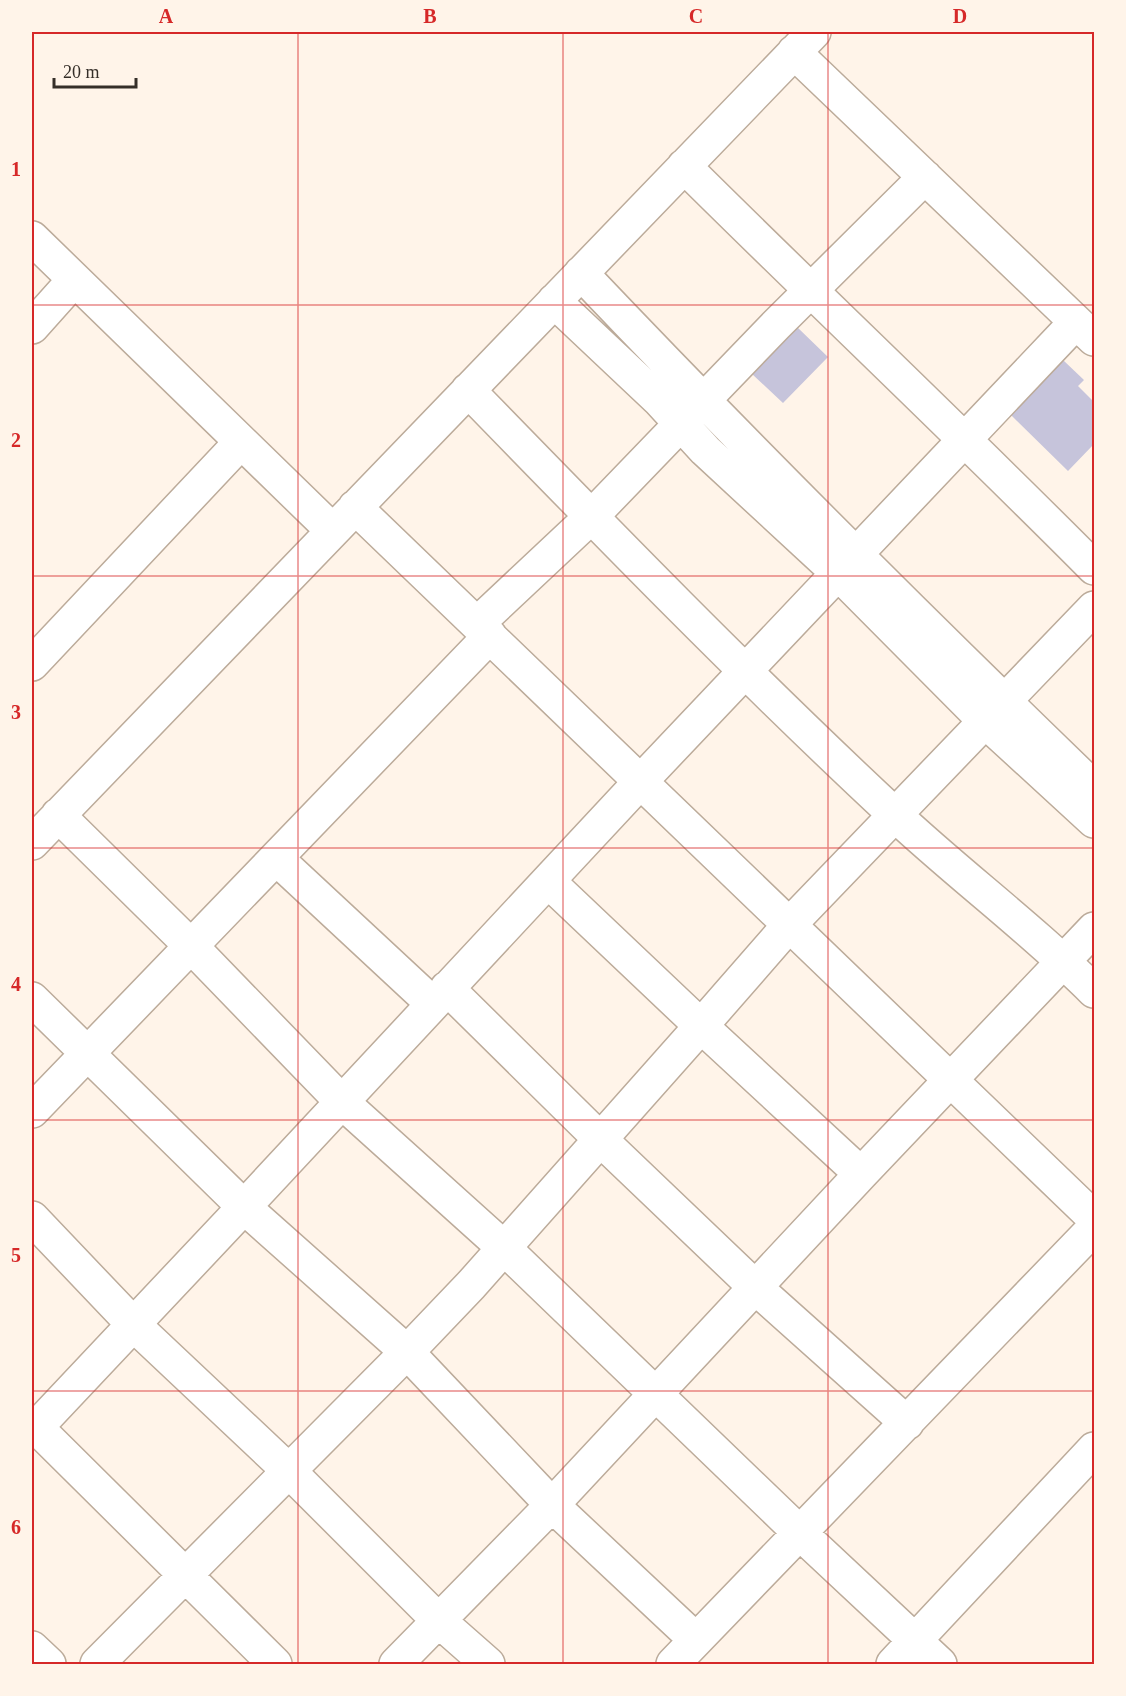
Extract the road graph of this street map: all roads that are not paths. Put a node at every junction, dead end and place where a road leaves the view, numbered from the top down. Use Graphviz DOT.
graph roads {
  1 [pos="804,42"];
  2 [pos="684,166"];
  3 [pos="925,177"];
  4 [pos="32,238"];
  5 [pos="581,273"];
  6 [pos="74,280"];
  7 [pos="810,291"];
  8 [pos="554,301"];
  9 [pos="32,327"];
  10 [pos="1085,330"];
  11 [pos="468,390"];
  12 [pos="692,413"];
  13 [pos="966,438"];
  14 [pos="241,442"];
  15 [pos="355,507"];
  16 [pos="591,517"];
  17 [pos="332,531"];
  18 [pos="847,564"];
  19 [pos="1095,568"];
  20 [pos="1095,608"];
  21 [pos="483,630"];
  22 [pos="32,664"];
  23 [pos="746,670"];
  24 [pos="994,711"];
  25 [pos="641,781"];
  26 [pos="1095,788"];
  27 [pos="58,815"];
  28 [pos="894,815"];
  29 [pos="1095,821"];
  30 [pos="32,843"];
  31 [pos="276,858"];
  32 [pos="548,881"];
  33 [pos="790,924"];
  34 [pos="1095,929"];
  35 [pos="191,946"];
  36 [pos="1064,961"];
  37 [pos="1095,991"];
  38 [pos="440,996"];
  39 [pos="32,999"];
  40 [pos="701,1026"];
  41 [pos="87,1054"];
  42 [pos="952,1079"];
  43 [pos="342,1102"];
  44 [pos="32,1111"];
  45 [pos="600,1139"];
  46 [pos="861,1174"];
  47 [pos="244,1207"];
  48 [pos="32,1218"];
  49 [pos="1095,1218"];
  50 [pos="1095,1228"];
  51 [pos="503,1247"];
  52 [pos="756,1288"];
  53 [pos="133,1324"];
  54 [pos="407,1352"];
  55 [pos="656,1395"];
  56 [pos="907,1423"];
  57 [pos="33,1427"];
  58 [pos="1095,1449"];
  59 [pos="288,1470"];
  60 [pos="552,1505"];
  61 [pos="801,1534"];
  62 [pos="185,1576"];
  63 [pos="438,1620"];
  64 [pos="696,1640"];
  65 [pos="915,1641"];
  66 [pos="32,1648"];
  67 [pos="49,1665"];
  68 [pos="97,1665"];
  69 [pos="274,1665"];
  70 [pos="396,1665"];
  71 [pos="488,1665"];
  72 [pos="673,1665"];
  73 [pos="893,1665"];
  74 [pos="940,1665"];
  1 -- 2 [label="street"];
  1 -- 3 [label="street"];
  2 -- 5 [label="street"];
  2 -- 7 [label="street"];
  3 -- 7 [label="street"];
  3 -- 10 [label="street"];
  4 -- 6 [label="street"];
  5 -- 8 [label="street"];
  5 -- 12 [label="street"];
  6 -- 9 [label="street"];
  6 -- 14 [label="street"];
  7 -- 12 [label="street"];
  7 -- 13 [label="street"];
  8 -- 11 [label="street"];
  8 -- 12 [label="street"];
  10 -- 13 [label="street"];
  11 -- 15 [label="street"];
  11 -- 16 [label="street"];
  12 -- 16 [label="street"];
  12 -- 18 [label="street"];
  13 -- 18 [label="street"];
  13 -- 19 [label="street"];
  14 -- 17 [label="street"];
  14 -- 22 [label="street"];
  15 -- 17 [label="street"];
  15 -- 21 [label="street"];
  16 -- 21 [label="street"];
  16 -- 23 [label="street"];
  17 -- 27 [label="street"];
  18 -- 23 [label="street"];
  18 -- 24 [label="street"];
  20 -- 24 [label="street"];
  21 -- 25 [label="street"];
  21 -- 31 [label="street"];
  23 -- 25 [label="street"];
  23 -- 28 [label="street"];
  24 -- 26 [label="street"];
  24 -- 28 [label="street"];
  24 -- 29 [label="street"];
  25 -- 32 [label="street"];
  25 -- 33 [label="street"];
  27 -- 30 [label="street"];
  27 -- 35 [label="street"];
  28 -- 33 [label="street"];
  28 -- 36 [label="street"];
  31 -- 35 [label="street"];
  31 -- 38 [label="street"];
  32 -- 38 [label="street"];
  32 -- 40 [label="street"];
  33 -- 40 [label="street"];
  33 -- 42 [label="street"];
  34 -- 36 [label="street"];
  35 -- 41 [label="street"];
  35 -- 43 [label="street"];
  36 -- 37 [label="street"];
  36 -- 42 [label="street"];
  38 -- 43 [label="street"];
  38 -- 45 [label="street"];
  39 -- 41 [label="street"];
  40 -- 45 [label="street"];
  40 -- 46 [label="street"];
  41 -- 44 [label="street"];
  41 -- 47 [label="street"];
  42 -- 46 [label="street"];
  42 -- 49 [label="street"];
  43 -- 47 [label="street"];
  43 -- 51 [label="street"];
  45 -- 51 [label="street"];
  45 -- 52 [label="street"];
  46 -- 52 [label="street"];
  47 -- 53 [label="street"];
  47 -- 54 [label="street"];
  48 -- 53 [label="street"];
  50 -- 56 [label="street"];
  51 -- 54 [label="street"];
  51 -- 55 [label="street"];
  52 -- 55 [label="street"];
  52 -- 56 [label="street"];
  53 -- 57 [label="street"];
  53 -- 59 [label="street"];
  54 -- 59 [label="street"];
  54 -- 60 [label="street"];
  55 -- 60 [label="street"];
  55 -- 61 [label="street"];
  56 -- 61 [label="street"];
  57 -- 62 [label="street"];
  58 -- 65 [label="street"];
  59 -- 62 [label="street"];
  59 -- 63 [label="street"];
  60 -- 63 [label="street"];
  60 -- 64 [label="street"];
  61 -- 64 [label="street"];
  61 -- 65 [label="street"];
  62 -- 68 [label="street"];
  62 -- 69 [label="street"];
  63 -- 70 [label="street"];
  63 -- 71 [label="street"];
  64 -- 72 [label="street"];
  65 -- 73 [label="street"];
  65 -- 74 [label="street"];
  66 -- 67 [label="street"];
}
